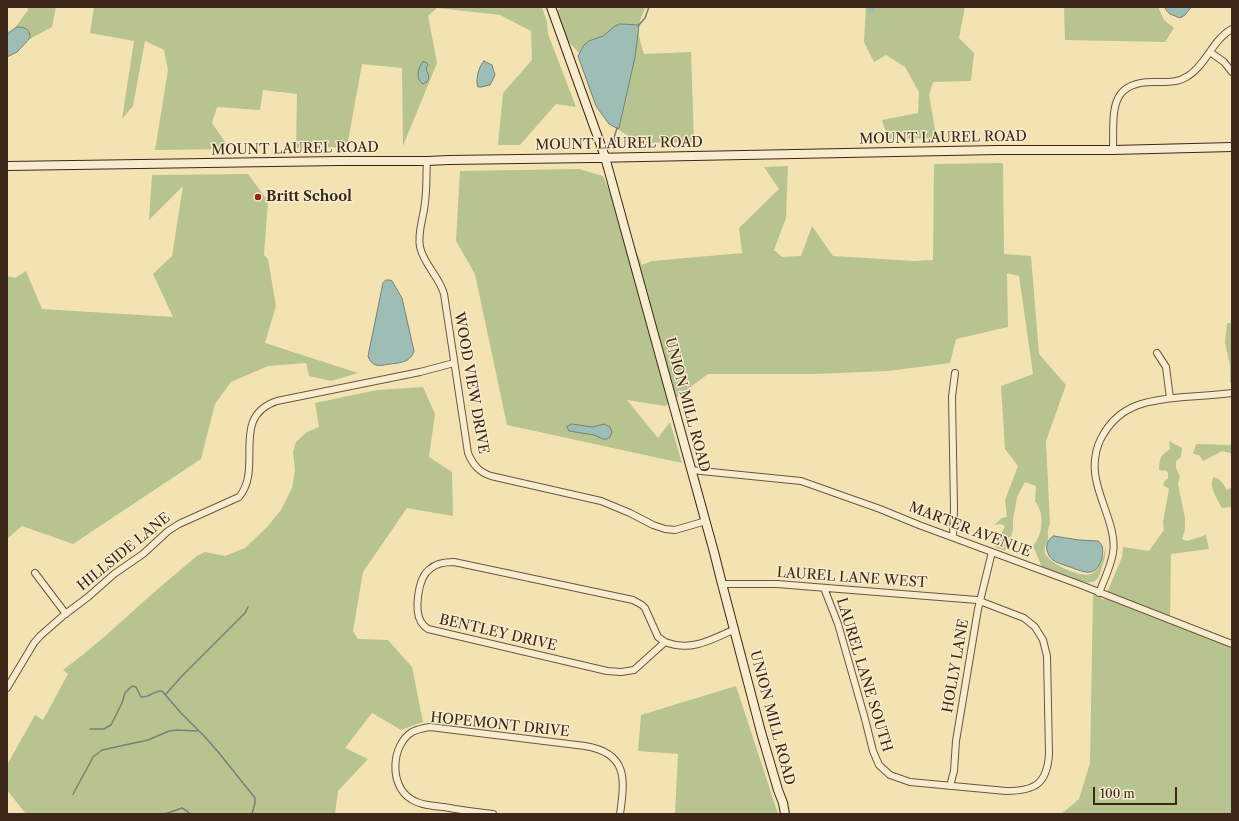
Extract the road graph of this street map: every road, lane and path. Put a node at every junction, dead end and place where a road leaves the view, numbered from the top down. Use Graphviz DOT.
graph roads {
  1 [pos="551,7"];
  2 [pos="1232,30"];
  3 [pos="1210,52"];
  4 [pos="1232,72"];
  5 [pos="1232,147"];
  6 [pos="1113,150"];
  7 [pos="605,157"];
  8 [pos="427,161"];
  9 [pos="7,166"];
  10 [pos="1157,353"];
  11 [pos="454,363"];
  12 [pos="956,373"];
  13 [pos="1232,393"];
  14 [pos="1170,398"];
  15 [pos="691,470"];
  16 [pos="706,521"];
  17 [pos="953,537"];
  18 [pos="992,552"];
  19 [pos="35,573"];
  20 [pos="722,584"];
  21 [pos="824,588"];
  22 [pos="1099,592"];
  23 [pos="980,601"];
  24 [pos="66,614"];
  25 [pos="734,629"];
  26 [pos="665,642"];
  27 [pos="1232,644"];
  28 [pos="7,688"];
  29 [pos="950,786"];
  30 [pos="492,814"];
  31 [pos="620,814"];
  32 [pos="785,814"];
  1 -- 7 [label="main road, UNION MILL ROAD"];
  2 -- 3 [label="street"];
  3 -- 4 [label="street"];
  3 -- 6 [label="street"];
  5 -- 6 [label="main road, MOUNT LAUREL ROAD"];
  6 -- 7 [label="main road, MOUNT LAUREL ROAD"];
  7 -- 8 [label="main road, MOUNT LAUREL ROAD"];
  7 -- 15 [label="main road, UNION MILL ROAD"];
  8 -- 9 [label="main road, MOUNT LAUREL ROAD"];
  8 -- 11 [label="street, WOOD VIEW DRIVE"];
  10 -- 14 [label="street"];
  11 -- 16 [label="street, WOOD VIEW DRIVE"];
  11 -- 24 [label="street, HILLSIDE LANE"];
  12 -- 17 [label="street"];
  13 -- 14 [label="street"];
  14 -- 22 [label="street"];
  15 -- 16 [label="main road, UNION MILL ROAD"];
  15 -- 17 [label="street, MARTER AVENUE"];
  16 -- 20 [label="main road, UNION MILL ROAD"];
  17 -- 18 [label="street, MARTER AVENUE"];
  18 -- 22 [label="street, MARTER AVENUE"];
  18 -- 23 [label="street, HOLLY LANE"];
  19 -- 24 [label="street"];
  20 -- 21 [label="street, LAUREL LANE WEST"];
  20 -- 25 [label="main road, UNION MILL ROAD"];
  21 -- 23 [label="street, LAUREL LANE WEST"];
  21 -- 29 [label="street, LAUREL LANE SOUTH"];
  22 -- 27 [label="street, MARTER AVENUE"];
  23 -- 29 [label="street, HOLLY LANE"];
  23 -- 29 [label="street, LAUREL LANE WEST"];
  24 -- 28 [label="street, HILLSIDE LANE"];
  25 -- 26 [label="street"];
  25 -- 32 [label="main road, UNION MILL ROAD"];
  26 -- 26 [label="street, BENTLEY DRIVE"];
  30 -- 31 [label="street, HOPEMONT DRIVE"];
}
